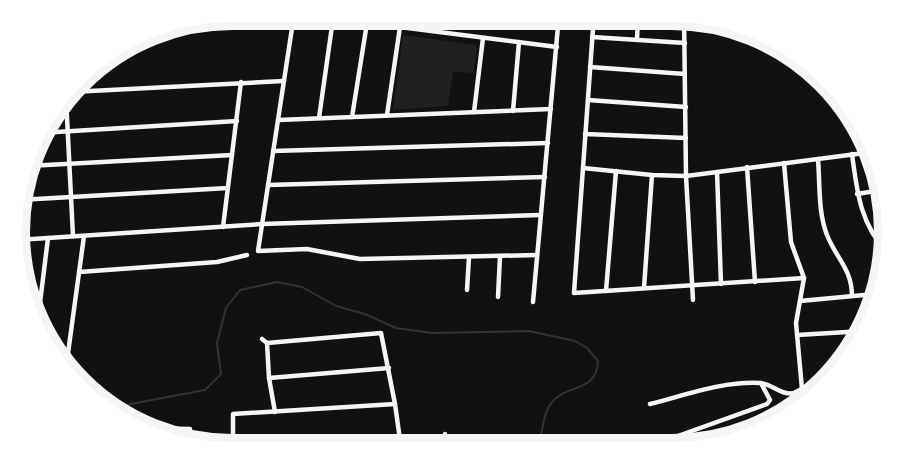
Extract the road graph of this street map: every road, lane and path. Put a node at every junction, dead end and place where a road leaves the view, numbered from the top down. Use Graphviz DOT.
graph roads {
  1 [pos="292,26"];
  2 [pos="332,26"];
  3 [pos="367,26"];
  4 [pos="392,26"];
  5 [pos="558,26"];
  6 [pos="593,26"];
  7 [pos="638,26"];
  8 [pos="684,26"];
  9 [pos="400,27"];
  10 [pos="592,37"];
  11 [pos="483,38"];
  12 [pos="637,40"];
  13 [pos="519,42"];
  14 [pos="685,43"];
  15 [pos="556,47"];
  16 [pos="590,67"];
  17 [pos="685,74"];
  18 [pos="284,81"];
  19 [pos="241,82"];
  20 [pos="81,91"];
  21 [pos="588,100"];
  22 [pos="686,107"];
  23 [pos="67,109"];
  24 [pos="551,109"];
  25 [pos="513,111"];
  26 [pos="474,112"];
  27 [pos="387,115"];
  28 [pos="352,117"];
  29 [pos="320,118"];
  30 [pos="278,120"];
  31 [pos="237,121"];
  32 [pos="68,131"];
  33 [pos="51,132"];
  34 [pos="585,134"];
  35 [pos="686,138"];
  36 [pos="548,143"];
  37 [pos="273,151"];
  38 [pos="863,153"];
  39 [pos="852,154"];
  40 [pos="232,155"];
  41 [pos="818,159"];
  42 [pos="784,163"];
  43 [pos="70,164"];
  44 [pos="37,166"];
  45 [pos="747,167"];
  46 [pos="583,168"];
  47 [pos="616,171"];
  48 [pos="717,172"];
  49 [pos="652,175"];
  50 [pos="686,176"];
  51 [pos="545,177"];
  52 [pos="268,185"];
  53 [pos="228,188"];
  54 [pos="875,191"];
  55 [pos="857,194"];
  56 [pos="71,197"];
  57 [pos="28,200"];
  58 [pos="541,215"];
  59 [pos="262,224"];
  60 [pos="223,227"];
  61 [pos="73,236"];
  62 [pos="84,236"];
  63 [pos="48,238"];
  64 [pos="26,239"];
  65 [pos="878,241"];
  66 [pos="247,255"];
  67 [pos="537,255"];
  68 [pos="500,256"];
  69 [pos="468,257"];
  70 [pos="79,272"];
  71 [pos="804,278"];
  72 [pos="755,282"];
  73 [pos="721,284"];
  74 [pos="693,285"];
  75 [pos="644,288"];
  76 [pos="467,290"];
  77 [pos="606,291"];
  78 [pos="869,295"];
  79 [pos="852,296"];
  80 [pos="498,297"];
  81 [pos="693,300"];
  82 [pos="800,301"];
  83 [pos="533,302"];
  84 [pos="40,306"];
  85 [pos="852,332"];
  86 [pos="797,335"];
  87 [pos="262,339"];
  88 [pos="267,343"];
  89 [pos="68,356"];
  90 [pos="389,368"];
  91 [pos="269,378"];
  92 [pos="761,383"];
  93 [pos="809,385"];
  94 [pos="802,389"];
  95 [pos="395,404"];
  96 [pos="650,404"];
  97 [pos="275,412"];
  98 [pos="172,429"];
  99 [pos="190,434"];
  100 [pos="445,434"];
  101 [pos="233,437"];
  102 [pos="400,438"];
  103 [pos="445,438"];
  104 [pos="672,438"];
  1 -- 18 [label="street"];
  2 -- 29 [label="street"];
  3 -- 28 [label="street"];
  4 -- 9 [label="street"];
  5 -- 15 [label="street"];
  6 -- 10 [label="street"];
  7 -- 12 [label="street"];
  8 -- 14 [label="street"];
  9 -- 11 [label="street"];
  9 -- 27 [label="street"];
  10 -- 12 [label="street"];
  10 -- 16 [label="street"];
  11 -- 13 [label="street"];
  11 -- 26 [label="street"];
  12 -- 14 [label="street"];
  13 -- 15 [label="street"];
  13 -- 25 [label="street"];
  14 -- 17 [label="street"];
  15 -- 24 [label="street"];
  16 -- 17 [label="street"];
  16 -- 21 [label="street"];
  17 -- 22 [label="street"];
  18 -- 19 [label="street"];
  18 -- 30 [label="street"];
  19 -- 20 [label="street"];
  19 -- 31 [label="street"];
  21 -- 22 [label="street"];
  21 -- 34 [label="street"];
  22 -- 35 [label="street"];
  23 -- 32 [label="street"];
  24 -- 25 [label="street"];
  24 -- 36 [label="street"];
  25 -- 26 [label="street"];
  26 -- 27 [label="street"];
  27 -- 28 [label="street"];
  28 -- 29 [label="street"];
  29 -- 30 [label="street"];
  30 -- 37 [label="street"];
  31 -- 32 [label="street"];
  31 -- 40 [label="street"];
  32 -- 33 [label="street"];
  32 -- 43 [label="street"];
  34 -- 35 [label="street"];
  34 -- 46 [label="street"];
  35 -- 50 [label="street"];
  36 -- 37 [label="street"];
  36 -- 51 [label="street"];
  37 -- 52 [label="street"];
  38 -- 39 [label="street"];
  39 -- 41 [label="street"];
  39 -- 55 [label="street"];
  40 -- 43 [label="street"];
  40 -- 53 [label="street"];
  41 -- 42 [label="street"];
  41 -- 79 [label="street"];
  42 -- 45 [label="street"];
  42 -- 71 [label="street"];
  43 -- 44 [label="street"];
  43 -- 56 [label="street"];
  45 -- 48 [label="street"];
  45 -- 72 [label="street"];
  46 -- 47 [label="street"];
  46 -- 77 [label="street"];
  47 -- 49 [label="street"];
  47 -- 77 [label="street"];
  48 -- 50 [label="street"];
  48 -- 73 [label="street"];
  49 -- 50 [label="street"];
  49 -- 75 [label="street"];
  50 -- 74 [label="street"];
  51 -- 52 [label="street"];
  51 -- 58 [label="street"];
  52 -- 59 [label="street"];
  53 -- 56 [label="street"];
  53 -- 60 [label="street"];
  54 -- 55 [label="street"];
  55 -- 65 [label="street"];
  56 -- 57 [label="street"];
  56 -- 61 [label="street"];
  58 -- 59 [label="street"];
  58 -- 67 [label="street"];
  59 -- 60 [label="street"];
  59 -- 69 [label="street"];
  60 -- 62 [label="street"];
  61 -- 62 [label="street"];
  61 -- 63 [label="street"];
  62 -- 70 [label="street"];
  63 -- 64 [label="street"];
  63 -- 84 [label="street"];
  66 -- 70 [label="street"];
  67 -- 68 [label="street"];
  67 -- 83 [label="street"];
  68 -- 69 [label="street"];
  68 -- 80 [label="street"];
  69 -- 76 [label="street"];
  70 -- 89 [label="street"];
  71 -- 72 [label="street"];
  71 -- 82 [label="street"];
  72 -- 73 [label="street"];
  73 -- 74 [label="street"];
  74 -- 75 [label="street"];
  74 -- 81 [label="street"];
  75 -- 77 [label="street"];
  78 -- 79 [label="street"];
  79 -- 82 [label="street"];
  82 -- 86 [label="street"];
  85 -- 86 [label="street"];
  86 -- 94 [label="street"];
  87 -- 88 [label="street"];
  88 -- 90 [label="street"];
  88 -- 91 [label="street"];
  90 -- 91 [label="street"];
  90 -- 95 [label="street"];
  91 -- 97 [label="street"];
  92 -- 94 [label="street"];
  92 -- 96 [label="street"];
  92 -- 104 [label="street"];
  93 -- 94 [label="street"];
  95 -- 97 [label="street"];
  95 -- 102 [label="street"];
  97 -- 101 [label="street"];
  98 -- 99 [label="street"];
  100 -- 103 [label="street"];
}
